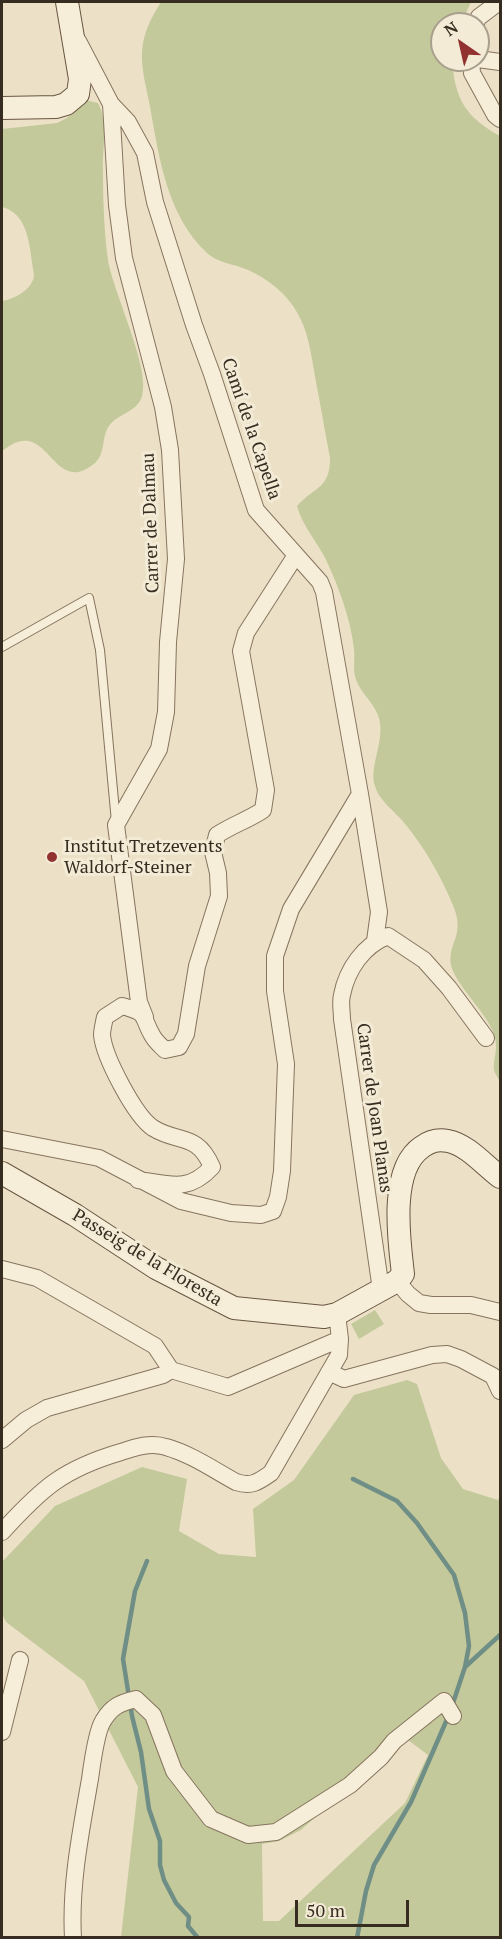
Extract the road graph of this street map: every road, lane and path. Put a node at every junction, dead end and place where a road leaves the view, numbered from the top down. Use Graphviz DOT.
graph roads {
  1 [pos="67,2"];
  2 [pos="499,2"];
  3 [pos="486,12"];
  4 [pos="72,29"];
  5 [pos="472,72"];
  6 [pos="111,104"];
  7 [pos="2,108"];
  8 [pos="501,119"];
  9 [pos="296,555"];
  10 [pos="2,647"];
  11 [pos="360,794"];
  12 [pos="116,825"];
  13 [pos="375,941"];
  14 [pos="145,1017"];
  15 [pos="486,1038"];
  16 [pos="2,1139"];
  17 [pos="2,1173"];
  18 [pos="501,1177"];
  19 [pos="138,1180"];
  20 [pos="2,1269"];
  21 [pos="389,1286"];
  22 [pos="501,1312"];
  23 [pos="337,1314"];
  24 [pos="340,1339"];
  25 [pos="171,1370"];
  26 [pos="329,1372"];
  27 [pos="501,1391"];
  28 [pos="2,1440"];
  29 [pos="2,1532"];
  30 [pos="20,1660"];
  31 [pos="453,1716"];
  32 [pos="2,1732"];
  33 [pos="73,1938"];
  1 -- 4 [label="street"];
  2 -- 3 [label="street"];
  4 -- 6 [label="street, Carrer de Dalmau"];
  4 -- 7 [label="street"];
  5 -- 8 [label="street"];
  6 -- 9 [label="street, Camí de la Capella"];
  6 -- 12 [label="street, Carrer de Dalmau"];
  9 -- 11 [label="street, Camí de la Capella"];
  9 -- 14 [label="street"];
  10 -- 12 [label="lane"];
  11 -- 13 [label="street, Camí de la Capella"];
  11 -- 19 [label="street"];
  12 -- 14 [label="street"];
  13 -- 15 [label="street"];
  13 -- 21 [label="street, Carrer de Joan Planas"];
  14 -- 19 [label="street"];
  16 -- 19 [label="street"];
  17 -- 23 [label="street, Passeig de la Floresta"];
  18 -- 21 [label="street"];
  20 -- 25 [label="street"];
  21 -- 22 [label="street"];
  21 -- 23 [label="street"];
  23 -- 24 [label="street"];
  24 -- 25 [label="street"];
  24 -- 26 [label="street"];
  25 -- 28 [label="street"];
  26 -- 27 [label="street"];
  26 -- 29 [label="street"];
  30 -- 32 [label="street"];
  31 -- 33 [label="street"];
}
